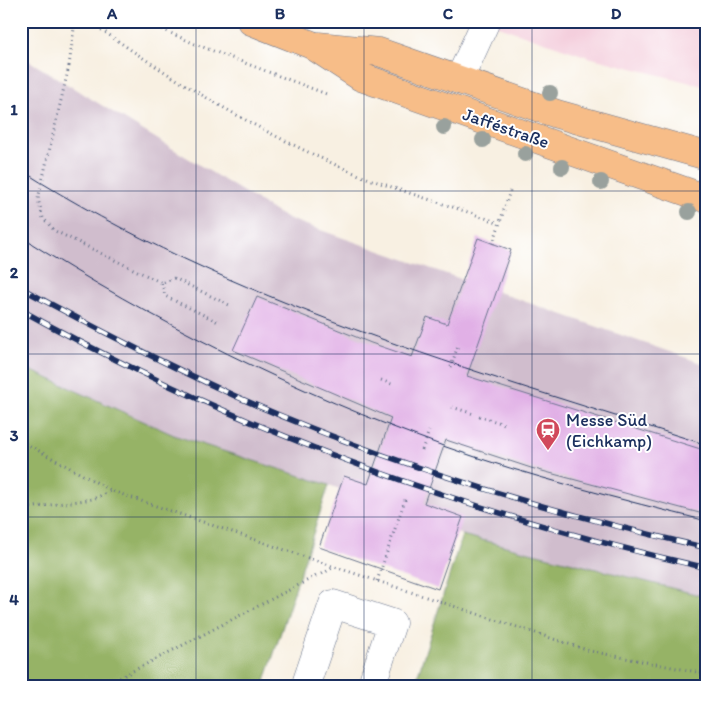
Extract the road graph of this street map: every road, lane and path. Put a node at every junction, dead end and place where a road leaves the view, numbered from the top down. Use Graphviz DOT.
graph roads {
  1 [pos="75,21"];
  2 [pos="89,21"];
  3 [pos="144,21"];
  4 [pos="251,21"];
  5 [pos="486,21"];
  6 [pos="312,45"];
  7 [pos="459,80"];
  8 [pos="336,98"];
  9 [pos="707,156"];
  10 [pos="510,191"];
  11 [pos="707,199"];
  12 [pos="499,223"];
  13 [pos="493,244"];
  14 [pos="162,283"];
  15 [pos="229,305"];
  16 [pos="220,323"];
  17 [pos="458,345"];
  18 [pos="451,366"];
  19 [pos="381,380"];
  20 [pos="394,385"];
  21 [pos="452,407"];
  22 [pos="474,414"];
  23 [pos="479,416"];
  24 [pos="504,424"];
  25 [pos="428,431"];
  26 [pos="21,441"];
  27 [pos="422,450"];
  28 [pos="112,491"];
  29 [pos="406,497"];
  30 [pos="21,509"];
  31 [pos="335,567"];
  32 [pos="378,580"];
  33 [pos="363,615"];
  34 [pos="707,674"];
  35 [pos="102,687"];
  36 [pos="305,687"];
  37 [pos="372,687"];
  1 -- 14 [label="path, bridge"];
  2 -- 12 [label="path"];
  3 -- 8 [label="path"];
  4 -- 6 [label="main road, Jafféstraße"];
  5 -- 7 [label="lane"];
  6 -- 7 [label="main road, Jafféstraße"];
  6 -- 11 [label="main road, Jafféstraße"];
  7 -- 9 [label="main road, Jafféstraße"];
  10 -- 12 [label="path"];
  12 -- 13 [label="path"];
  14 -- 15 [label="path, bridge"];
  14 -- 16 [label="path"];
  17 -- 18 [label="path"];
  19 -- 20 [label="path"];
  21 -- 22 [label="path"];
  23 -- 24 [label="path"];
  25 -- 27 [label="path"];
  26 -- 28 [label="path"];
  28 -- 30 [label="path"];
  28 -- 31 [label="path"];
  29 -- 32 [label="path"];
  31 -- 32 [label="path"];
  31 -- 35 [label="path"];
  32 -- 33 [label="path"];
  32 -- 34 [label="path"];
  33 -- 36 [label="lane"];
  33 -- 37 [label="lane"];
}
